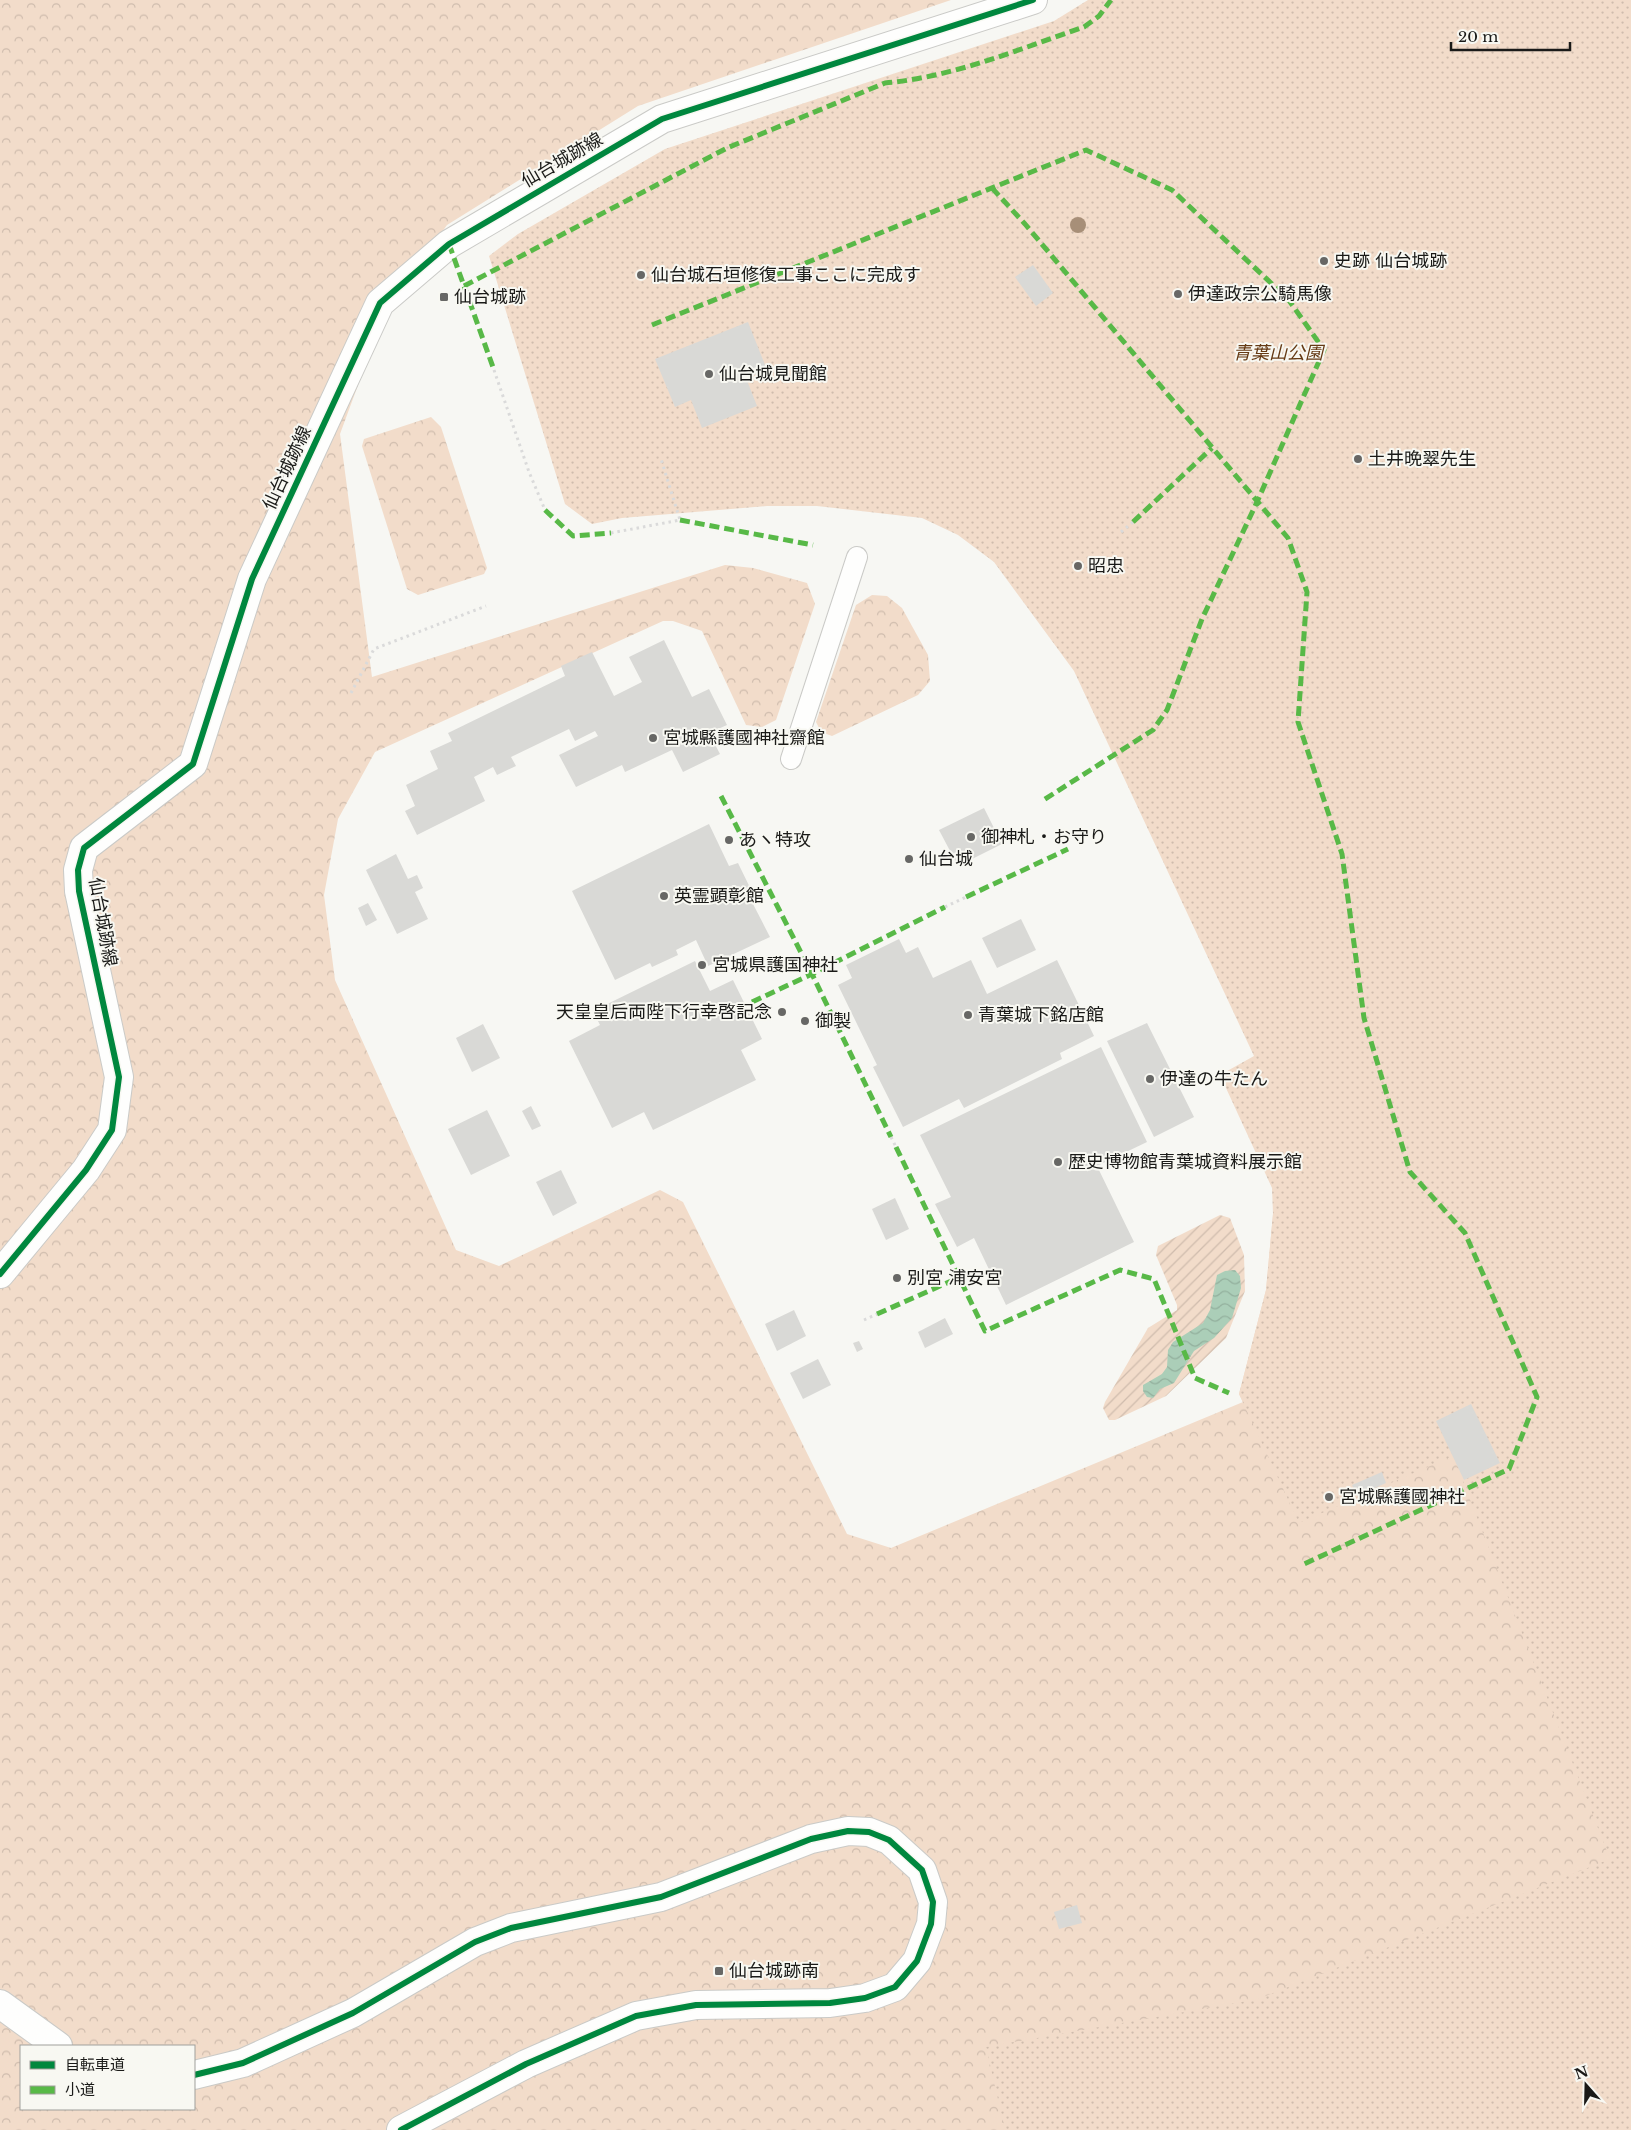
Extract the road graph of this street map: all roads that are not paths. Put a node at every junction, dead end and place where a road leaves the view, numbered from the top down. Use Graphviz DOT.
graph roads {
  1 [pos="1033,0"];
  2 [pos="857,557"];
  3 [pos="791,759"];
  4 [pos="0,1274"];
  5 [pos="0,2004"];
  6 [pos="57,2045"];
  7 [pos="195,2075"];
  8 [pos="401,2130"];
  1 -- 4 [label="street, 仙台城跡線"];
  2 -- 3 [label="lane"];
  5 -- 6 [label="street"];
  7 -- 8 [label="street"];
}
